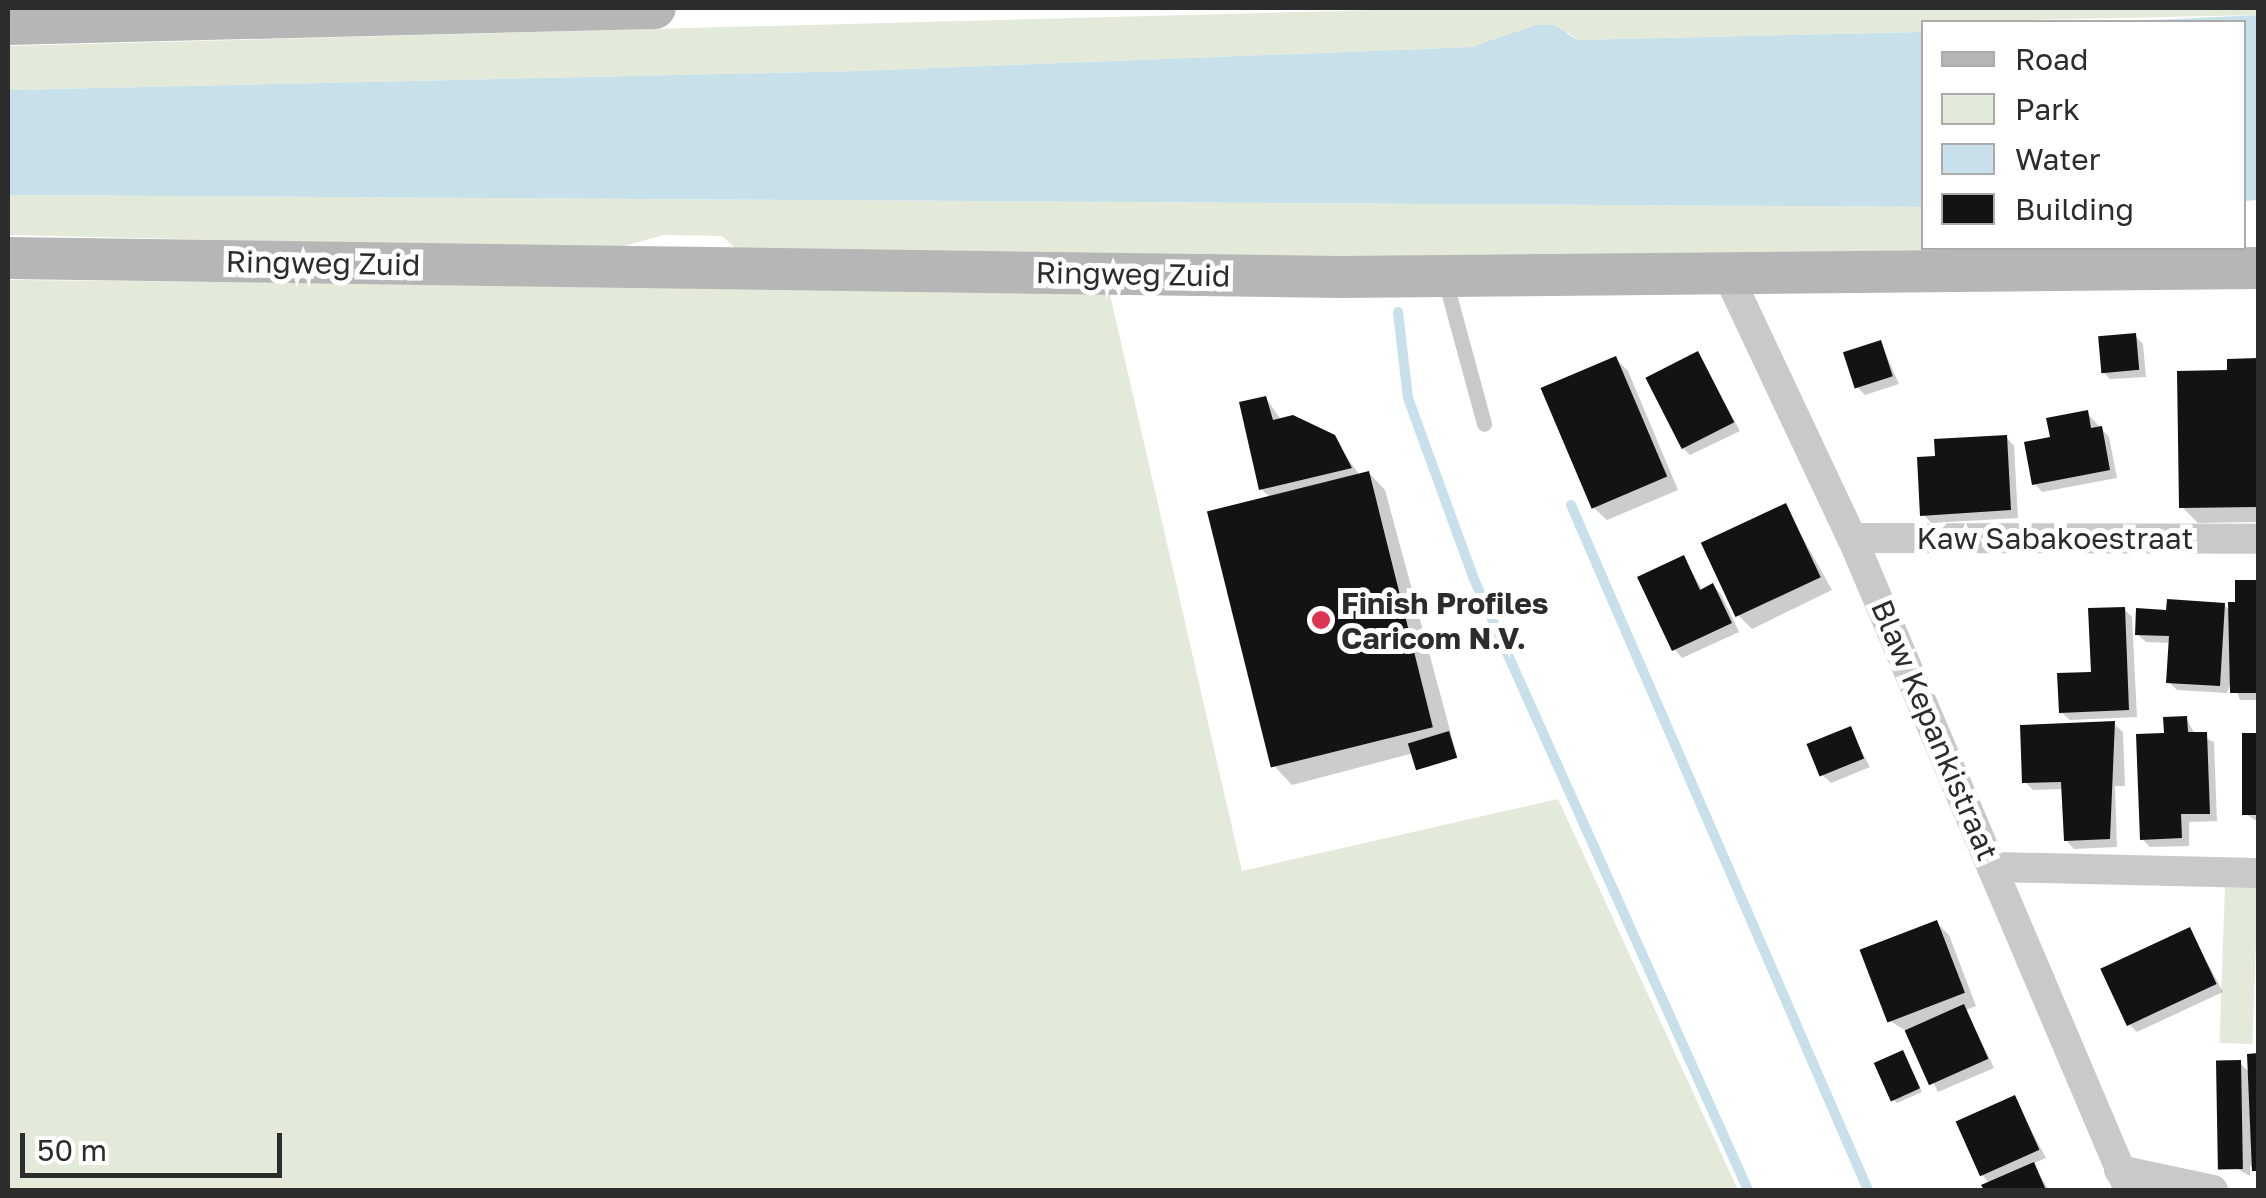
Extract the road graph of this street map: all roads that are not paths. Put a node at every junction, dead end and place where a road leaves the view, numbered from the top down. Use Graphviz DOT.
graph roads {
  1 [pos="655,8"];
  2 [pos="214,14"];
  3 [pos="8,24"];
  4 [pos="8,258"];
  5 [pos="2258,268"];
  6 [pos="1728,275"];
  7 [pos="1444,276"];
  8 [pos="1484,424"];
  9 [pos="1852,538"];
  10 [pos="2258,538"];
  11 [pos="1995,867"];
  12 [pos="2258,873"];
  13 [pos="2124,1180"];
  14 [pos="2213,1190"];
  1 -- 2 [label="street"];
  2 -- 3 [label="street"];
  4 -- 7 [label="street, Ringweg Zuid"];
  5 -- 6 [label="street, Ringweg Zuid"];
  6 -- 7 [label="street, Ringweg Zuid"];
  6 -- 9 [label="street, Blaw Kepankistraat"];
  7 -- 8 [label="lane"];
  9 -- 10 [label="street, Kaw Sabakoestraat"];
  9 -- 11 [label="street, Blaw Kepankistraat"];
  11 -- 12 [label="street"];
  11 -- 13 [label="street, Blaw Kepankistraat"];
  13 -- 14 [label="street"];
}
